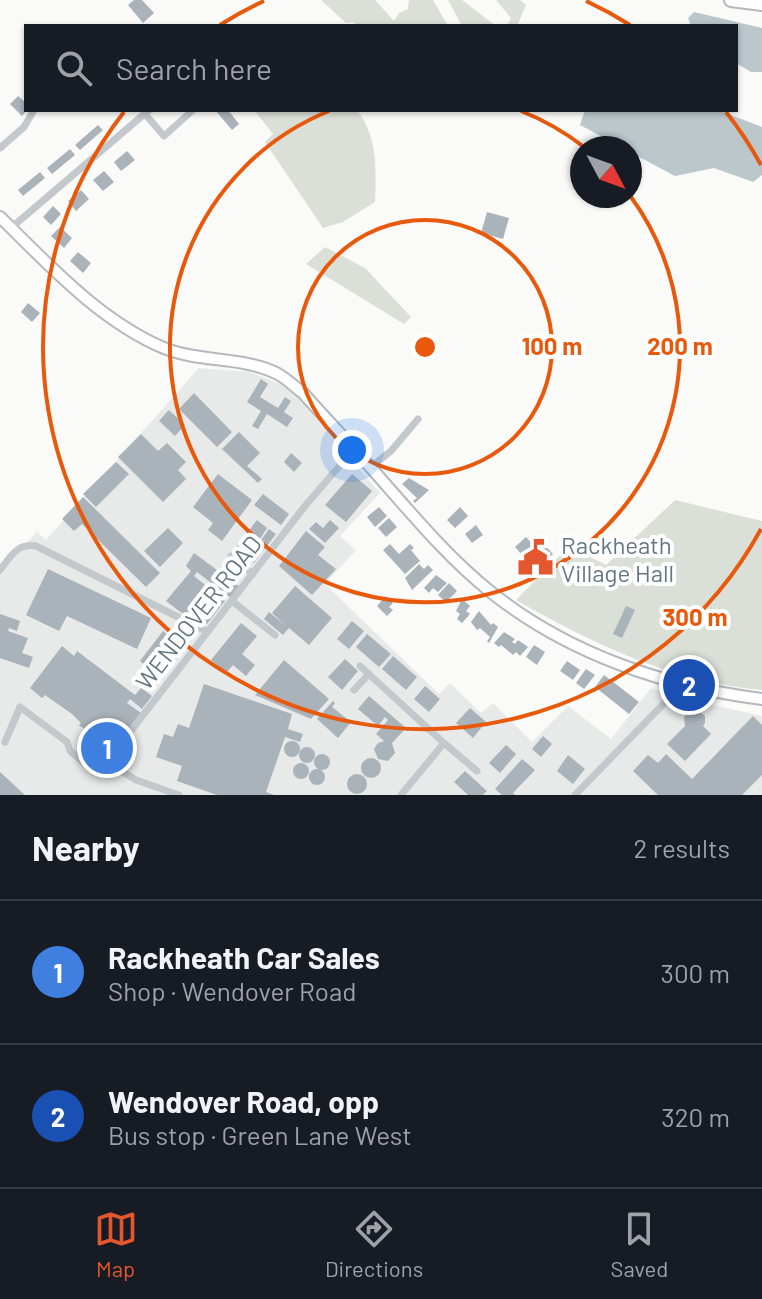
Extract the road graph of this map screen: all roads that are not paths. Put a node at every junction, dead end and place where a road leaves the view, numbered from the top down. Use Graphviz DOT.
graph roads {
  1 [pos="731,0"];
  2 [pos="762,4"];
  3 [pos="33,112"];
  4 [pos="147,112"];
  5 [pos="191,112"];
  6 [pos="164,136"];
  7 [pos="171,146"];
  8 [pos="0,148"];
  9 [pos="0,217"];
  10 [pos="11,228"];
  11 [pos="418,419"];
  12 [pos="342,463"];
  13 [pos="371,467"];
  14 [pos="231,556"];
  15 [pos="0,570"];
  16 [pos="253,574"];
  17 [pos="232,601"];
  18 [pos="208,632"];
  19 [pos="275,635"];
  20 [pos="360,666"];
  21 [pos="369,674"];
  22 [pos="679,683"];
  23 [pos="354,690"];
  24 [pos="762,699"];
  25 [pos="5,742"];
  26 [pos="444,743"];
  27 [pos="115,767"];
  28 [pos="477,771"];
  29 [pos="179,795"];
  30 [pos="401,795"];
  31 [pos="575,795"];
  1 -- 2 [label="highway"];
  3 -- 8 [label="street"];
  4 -- 6 [label="street"];
  4 -- 10 [label="street"];
  5 -- 6 [label="street"];
  6 -- 7 [label="street"];
  9 -- 10 [label="street"];
  10 -- 13 [label="street"];
  11 -- 13 [label="street"];
  12 -- 16 [label="street, WENDOVER ROAD"];
  13 -- 22 [label="street"];
  14 -- 16 [label="street"];
  15 -- 18 [label="street"];
  16 -- 17 [label="street, WENDOVER ROAD"];
  17 -- 18 [label="street, WENDOVER ROAD"];
  17 -- 19 [label="street"];
  18 -- 27 [label="street, WENDOVER ROAD"];
  20 -- 21 [label="street"];
  21 -- 23 [label="street"];
  21 -- 26 [label="street"];
  22 -- 24 [label="street"];
  22 -- 31 [label="street"];
  25 -- 27 [label="street"];
  26 -- 28 [label="street"];
  26 -- 30 [label="street"];
  27 -- 29 [label="street"];
}
